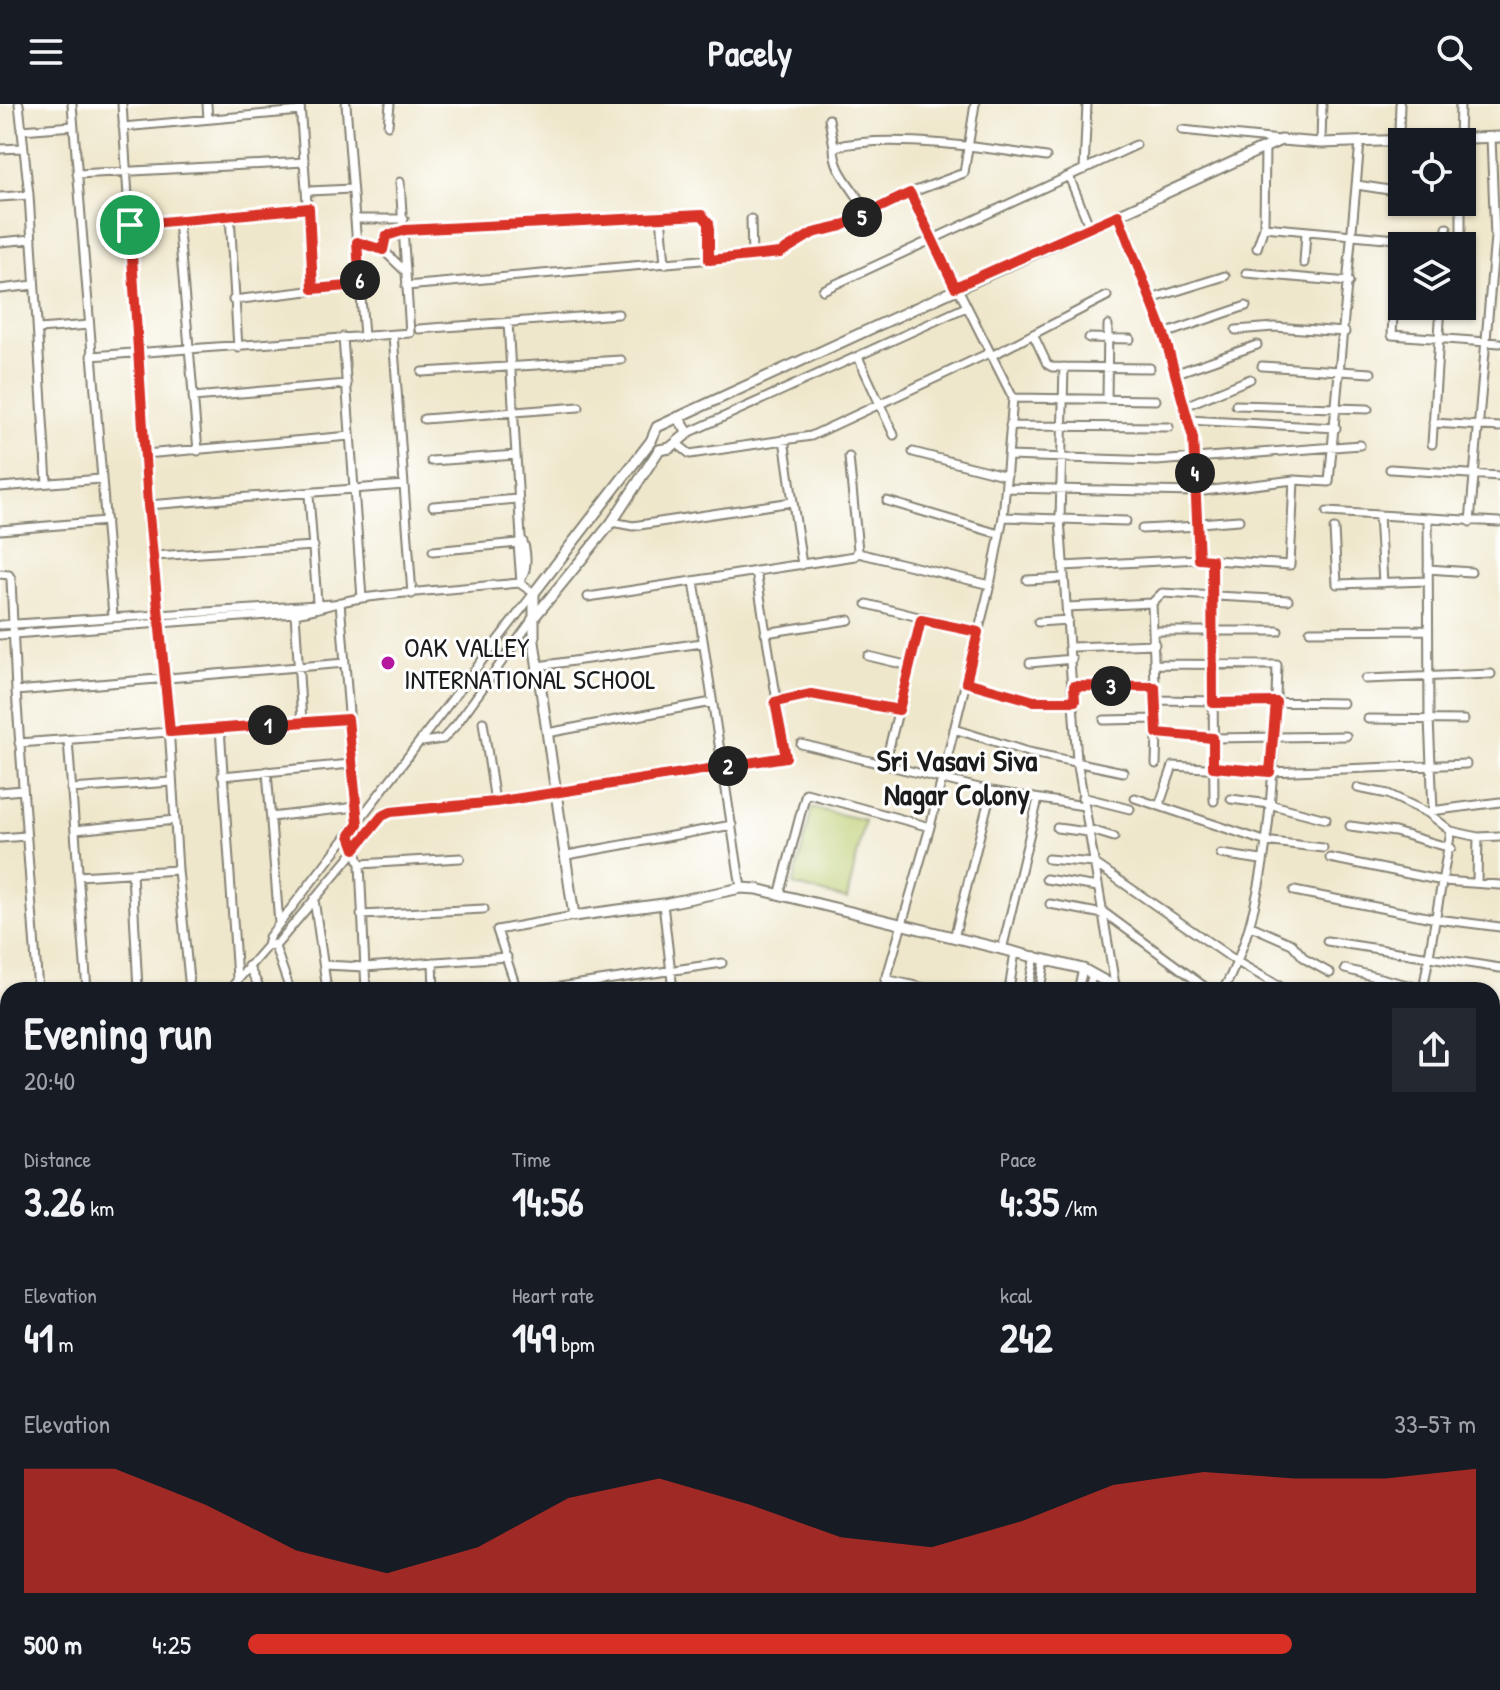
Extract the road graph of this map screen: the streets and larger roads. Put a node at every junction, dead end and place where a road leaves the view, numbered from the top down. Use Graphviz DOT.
graph roads {
  1 [pos="19,104"];
  2 [pos="72,104"];
  3 [pos="122,104"];
  4 [pos="207,104"];
  5 [pos="253,104"];
  6 [pos="346,104"];
  7 [pos="390,104"];
  8 [pos="973,104"];
  9 [pos="1087,104"];
  10 [pos="1322,104"];
  11 [pos="1400,104"];
  12 [pos="1460,104"];
  13 [pos="300,107"];
  14 [pos="254,115"];
  15 [pos="208,119"];
  16 [pos="829,119"];
  17 [pos="388,125"];
  18 [pos="73,126"];
  19 [pos="123,127"];
  20 [pos="1399,128"];
  21 [pos="1459,128"];
  22 [pos="21,130"];
  23 [pos="1182,130"];
  24 [pos="1496,137"];
  25 [pos="1476,139"];
  26 [pos="1281,140"];
  27 [pos="1360,142"];
  28 [pos="1388,142"];
  29 [pos="1321,143"];
  30 [pos="1136,145"];
  31 [pos="834,147"];
  32 [pos="969,147"];
  33 [pos="1265,147"];
  34 [pos="22,148"];
  35 [pos="0,149"];
  36 [pos="1046,157"];
  37 [pos="305,162"];
  38 [pos="1084,170"];
  39 [pos="126,171"];
  40 [pos="77,174"];
  41 [pos="1070,179"];
  42 [pos="400,182"];
  43 [pos="1357,185"];
  44 [pos="352,189"];
  45 [pos="1388,189"];
  46 [pos="309,191"];
  47 [pos="910,193"];
  48 [pos="29,195"];
  49 [pos="0,197"];
  50 [pos="309,208"];
  51 [pos="867,214"];
  52 [pos="230,215"];
  53 [pos="661,215"];
  54 [pos="1118,215"];
  55 [pos="1461,216"];
  56 [pos="355,219"];
  57 [pos="404,219"];
  58 [pos="751,219"];
  59 [pos="178,220"];
  60 [pos="130,225"];
  61 [pos="1264,227"];
  62 [pos="1090,228"];
  63 [pos="1447,228"];
  64 [pos="405,230"];
  65 [pos="1461,230"];
  66 [pos="1306,232"];
  67 [pos="1447,232"];
  68 [pos="1354,234"];
  69 [pos="933,237"];
  70 [pos="32,239"];
  71 [pos="0,242"];
  72 [pos="357,242"];
  73 [pos="1257,248"];
  74 [pos="383,250"];
  75 [pos="752,257"];
  76 [pos="709,260"];
  77 [pos="1304,263"];
  78 [pos="665,264"];
  79 [pos="406,272"];
  80 [pos="1246,273"];
  81 [pos="1225,276"];
  82 [pos="1349,282"];
  83 [pos="34,285"];
  84 [pos="360,285"];
  85 [pos="406,286"];
  86 [pos="955,287"];
  87 [pos="0,289"];
  88 [pos="313,289"];
  89 [pos="823,290"];
  90 [pos="1107,296"];
  91 [pos="1151,299"];
  92 [pos="233,300"];
  93 [pos="1246,306"];
  94 [pos="966,307"];
  95 [pos="618,314"];
  96 [pos="1440,320"];
  97 [pos="508,322"];
  98 [pos="89,325"];
  99 [pos="1108,325"];
  100 [pos="39,329"];
  101 [pos="419,329"];
  102 [pos="1236,330"];
  103 [pos="1345,332"];
  104 [pos="1033,334"];
  105 [pos="1164,334"];
  106 [pos="393,335"];
  107 [pos="364,336"];
  108 [pos="1438,336"];
  109 [pos="343,337"];
  110 [pos="1089,338"];
  111 [pos="1108,339"];
  112 [pos="1130,339"];
  113 [pos="1483,341"];
  114 [pos="1500,343"];
  115 [pos="1257,345"];
  116 [pos="238,348"];
  117 [pos="192,350"];
  118 [pos="138,354"];
  119 [pos="990,354"];
  120 [pos="91,356"];
  121 [pos="859,359"];
  122 [pos="621,360"];
  123 [pos="511,366"];
  124 [pos="1262,366"];
  125 [pos="1064,367"];
  126 [pos="1108,367"];
  127 [pos="1150,368"];
  128 [pos="1342,370"];
  129 [pos="422,372"];
  130 [pos="1371,373"];
  131 [pos="1174,374"];
  132 [pos="1250,379"];
  133 [pos="347,384"];
  134 [pos="193,397"];
  135 [pos="1013,398"];
  136 [pos="1063,398"];
  137 [pos="1107,399"];
  138 [pos="1156,400"];
  139 [pos="881,404"];
  140 [pos="1236,405"];
  141 [pos="1185,406"];
  142 [pos="1338,406"];
  143 [pos="579,407"];
  144 [pos="1368,409"];
  145 [pos="513,413"];
  146 [pos="678,417"];
  147 [pos="424,419"];
  148 [pos="1188,420"];
  149 [pos="1433,423"];
  150 [pos="1010,426"];
  151 [pos="1478,426"];
  152 [pos="1062,427"];
  153 [pos="1169,427"];
  154 [pos="1500,427"];
  155 [pos="1336,428"];
  156 [pos="688,433"];
  157 [pos="894,435"];
  158 [pos="350,436"];
  159 [pos="784,439"];
  160 [pos="676,443"];
  161 [pos="1432,444"];
  162 [pos="1360,445"];
  163 [pos="1334,448"];
  164 [pos="645,449"];
  165 [pos="198,451"];
  166 [pos="913,452"];
  167 [pos="145,454"];
  168 [pos="516,455"];
  169 [pos="1194,455"];
  170 [pos="1008,456"];
  171 [pos="655,457"];
  172 [pos="849,457"];
  173 [pos="1061,458"];
  174 [pos="431,461"];
  175 [pos="1390,469"];
  176 [pos="1474,474"];
  177 [pos="1007,476"];
  178 [pos="1500,476"];
  179 [pos="101,479"];
  180 [pos="1294,480"];
  181 [pos="47,483"];
  182 [pos="404,485"];
  183 [pos="0,487"];
  184 [pos="1007,488"];
  185 [pos="1060,489"];
  186 [pos="355,491"];
  187 [pos="1196,492"];
  188 [pos="309,495"];
  189 [pos="518,499"];
  190 [pos="887,501"];
  191 [pos="792,502"];
  192 [pos="148,505"];
  193 [pos="433,506"];
  194 [pos="1327,512"];
  195 [pos="1379,515"];
  196 [pos="1003,517"];
  197 [pos="1060,519"];
  198 [pos="1239,520"];
  199 [pos="106,521"];
  200 [pos="1126,521"];
  201 [pos="1428,521"];
  202 [pos="1470,522"];
  203 [pos="1499,522"];
  204 [pos="617,524"];
  205 [pos="1199,525"];
  206 [pos="1142,529"];
  207 [pos="1334,529"];
  208 [pos="0,530"];
  209 [pos="999,534"];
  210 [pos="519,541"];
  211 [pos="314,546"];
  212 [pos="433,551"];
  213 [pos="858,553"];
  214 [pos="154,556"];
  215 [pos="1199,559"];
  216 [pos="1212,560"];
  217 [pos="802,565"];
  218 [pos="1063,566"];
  219 [pos="1428,569"];
  220 [pos="756,571"];
  221 [pos="1471,572"];
  222 [pos="0,574"];
  223 [pos="1064,578"];
  224 [pos="522,580"];
  225 [pos="1027,580"];
  226 [pos="694,581"];
  227 [pos="1428,581"];
  228 [pos="1383,583"];
  229 [pos="990,585"];
  230 [pos="534,593"];
  231 [pos="412,594"];
  232 [pos="588,597"];
  233 [pos="1212,597"];
  234 [pos="362,598"];
  235 [pos="1288,600"];
  236 [pos="317,602"];
  237 [pos="337,603"];
  238 [pos="1152,603"];
  239 [pos="867,604"];
  240 [pos="1067,607"];
  241 [pos="160,612"];
  242 [pos="295,613"];
  243 [pos="113,616"];
  244 [pos="532,620"];
  245 [pos="849,620"];
  246 [pos="921,620"];
  247 [pos="1068,620"];
  248 [pos="1038,622"];
  249 [pos="162,623"];
  250 [pos="13,624"];
  251 [pos="0,625"];
  252 [pos="1428,630"];
  253 [pos="1154,631"];
  254 [pos="1213,631"];
  255 [pos="1278,631"];
  256 [pos="1310,631"];
  257 [pos="978,632"];
  258 [pos="765,633"];
  259 [pos="13,634"];
  260 [pos="0,635"];
  261 [pos="702,643"];
  262 [pos="1155,644"];
  263 [pos="1072,647"];
  264 [pos="868,656"];
  265 [pos="1072,659"];
  266 [pos="345,663"];
  267 [pos="1030,663"];
  268 [pos="1156,664"];
  269 [pos="538,666"];
  270 [pos="910,666"];
  271 [pos="1213,666"];
  272 [pos="298,667"];
  273 [pos="1491,674"];
  274 [pos="1429,677"];
  275 [pos="166,678"];
  276 [pos="1365,679"];
  277 [pos="966,682"];
  278 [pos="1074,686"];
  279 [pos="1155,687"];
  280 [pos="16,691"];
  281 [pos="1156,700"];
  282 [pos="1075,701"];
  283 [pos="712,702"];
  284 [pos="775,702"];
  285 [pos="1276,702"];
  286 [pos="1213,703"];
  287 [pos="1343,703"];
  288 [pos="899,710"];
  289 [pos="348,719"];
  290 [pos="1157,719"];
  291 [pos="1368,719"];
  292 [pos="1429,719"];
  293 [pos="1104,720"];
  294 [pos="1464,720"];
  295 [pos="302,722"];
  296 [pos="483,722"];
  297 [pos="220,728"];
  298 [pos="954,729"];
  299 [pos="170,732"];
  300 [pos="547,733"];
  301 [pos="1157,733"];
  302 [pos="1273,735"];
  303 [pos="1346,736"];
  304 [pos="1213,738"];
  305 [pos="68,740"];
  306 [pos="422,742"];
  307 [pos="19,743"];
  308 [pos="801,744"];
  309 [pos="1077,760"];
  310 [pos="351,764"];
  311 [pos="885,764"];
  312 [pos="1156,764"];
  313 [pos="1466,764"];
  314 [pos="1433,765"];
  315 [pos="721,767"];
  316 [pos="1213,767"];
  317 [pos="267,771"];
  318 [pos="1123,772"];
  319 [pos="1270,772"];
  320 [pos="222,776"];
  321 [pos="942,777"];
  322 [pos="172,782"];
  323 [pos="1358,788"];
  324 [pos="71,789"];
  325 [pos="23,790"];
  326 [pos="991,791"];
  327 [pos="0,792"];
  328 [pos="557,793"];
  329 [pos="1135,798"];
  330 [pos="1038,799"];
  331 [pos="1231,799"];
  332 [pos="1083,801"];
  333 [pos="1214,801"];
  334 [pos="495,802"];
  335 [pos="1500,802"];
  336 [pos="1269,804"];
  337 [pos="1159,806"];
  338 [pos="356,807"];
  339 [pos="1130,809"];
  340 [pos="1430,812"];
  341 [pos="271,817"];
  342 [pos="1326,819"];
  343 [pos="175,820"];
  344 [pos="358,824"];
  345 [pos="732,825"];
  346 [pos="1350,826"];
  347 [pos="930,827"];
  348 [pos="1057,828"];
  349 [pos="75,830"];
  350 [pos="1088,831"];
  351 [pos="1451,831"];
  352 [pos="26,836"];
  353 [pos="1500,836"];
  354 [pos="1114,837"];
  355 [pos="1478,837"];
  356 [pos="0,838"];
  357 [pos="1264,841"];
  358 [pos="353,842"];
  359 [pos="1323,848"];
  360 [pos="1451,848"];
  361 [pos="1221,854"];
  362 [pos="567,855"];
  363 [pos="460,858"];
  364 [pos="1330,858"];
  365 [pos="1048,859"];
  366 [pos="1261,860"];
  367 [pos="1094,863"];
  368 [pos="360,864"];
  369 [pos="178,870"];
  370 [pos="132,873"];
  371 [pos="78,876"];
  372 [pos="1046,879"];
  373 [pos="1443,881"];
  374 [pos="1477,882"];
  375 [pos="1500,885"];
  376 [pos="1098,887"];
  377 [pos="741,888"];
  378 [pos="314,891"];
  379 [pos="1294,891"];
  380 [pos="780,892"];
  381 [pos="663,904"];
  382 [pos="1050,904"];
  383 [pos="484,909"];
  384 [pos="1103,913"];
  385 [pos="361,915"];
  386 [pos="574,916"];
  387 [pos="1437,919"];
  388 [pos="279,924"];
  389 [pos="900,925"];
  390 [pos="1251,926"];
  391 [pos="1500,927"];
  392 [pos="954,938"];
  393 [pos="1327,941"];
  394 [pos="270,945"];
  395 [pos="1002,950"];
  396 [pos="1015,952"];
  397 [pos="507,957"];
  398 [pos="1040,958"];
  399 [pos="1429,959"];
  400 [pos="433,962"];
  401 [pos="722,963"];
  402 [pos="1239,963"];
  403 [pos="324,965"];
  404 [pos="248,966"];
  405 [pos="365,967"];
  406 [pos="1500,968"];
  407 [pos="670,969"];
  408 [pos="1345,969"];
  409 [pos="1088,971"];
  410 [pos="1330,973"];
  411 [pos="237,978"];
  412 [pos="885,979"];
  413 [pos="37,982"];
  414 [pos="86,982"];
  415 [pos="138,982"];
  416 [pos="189,982"];
  417 [pos="234,982"];
  418 [pos="257,982"];
  419 [pos="286,982"];
  420 [pos="326,982"];
  421 [pos="366,982"];
  422 [pos="434,982"];
  423 [pos="515,982"];
  424 [pos="589,982"];
  425 [pos="672,982"];
  426 [pos="884,982"];
  427 [pos="898,982"];
  428 [pos="1010,982"];
  429 [pos="1031,982"];
  430 [pos="1040,982"];
  431 [pos="1082,982"];
  432 [pos="1088,982"];
  433 [pos="1107,982"];
  434 [pos="1117,982"];
  435 [pos="1198,982"];
  436 [pos="1228,982"];
  437 [pos="1272,982"];
  438 [pos="1396,982"];
  439 [pos="1424,982"];
  1 -- 22 [label="street"];
  2 -- 18 [label="street"];
  3 -- 19 [label="street"];
  4 -- 15 [label="street"];
  5 -- 14 [label="street"];
  6 -- 44 [label="street"];
  7 -- 17 [label="street"];
  8 -- 32 [label="street"];
  9 -- 38 [label="street"];
  10 -- 29 [label="street"];
  11 -- 20 [label="street"];
  12 -- 21 [label="street"];
  13 -- 14 [label="street"];
  13 -- 37 [label="street"];
  14 -- 15 [label="street"];
  15 -- 19 [label="street"];
  16 -- 31 [label="street"];
  18 -- 22 [label="street"];
  18 -- 40 [label="street"];
  19 -- 39 [label="street"];
  22 -- 34 [label="street"];
  23 -- 26 [label="street"];
  24 -- 25 [label="street"];
  24 -- 113 [label="street"];
  26 -- 29 [label="street"];
  26 -- 33 [label="street"];
  27 -- 28 [label="street"];
  27 -- 29 [label="street"];
  27 -- 43 [label="street"];
  30 -- 38 [label="street"];
  31 -- 32 [label="street"];
  31 -- 51 [label="street"];
  32 -- 36 [label="street"];
  32 -- 47 [label="street"];
  33 -- 54 [label="street"];
  33 -- 61 [label="street"];
  34 -- 35 [label="street"];
  34 -- 48 [label="street"];
  37 -- 39 [label="street"];
  37 -- 46 [label="street"];
  38 -- 41 [label="street"];
  39 -- 40 [label="street"];
  39 -- 60 [label="street"];
  40 -- 98 [label="street"];
  41 -- 62 [label="street"];
  41 -- 69 [label="street"];
  42 -- 57 [label="street"];
  43 -- 45 [label="street"];
  43 -- 68 [label="street"];
  44 -- 46 [label="street"];
  44 -- 56 [label="street"];
  46 -- 50 [label="street"];
  47 -- 51 [label="street"];
  47 -- 69 [label="street"];
  48 -- 49 [label="street"];
  48 -- 70 [label="street"];
  50 -- 52 [label="street"];
  50 -- 88 [label="street"];
  51 -- 75 [label="street"];
  52 -- 59 [label="street"];
  52 -- 92 [label="street"];
  53 -- 64 [label="street"];
  53 -- 76 [label="street"];
  53 -- 78 [label="street"];
  54 -- 62 [label="street"];
  54 -- 91 [label="street"];
  55 -- 65 [label="street"];
  56 -- 57 [label="street"];
  56 -- 72 [label="street"];
  57 -- 64 [label="street"];
  58 -- 75 [label="street"];
  59 -- 60 [label="street"];
  59 -- 117 [label="street"];
  60 -- 118 [label="street"];
  61 -- 66 [label="street"];
  61 -- 73 [label="street"];
  62 -- 86 [label="street"];
  63 -- 67 [label="street"];
  64 -- 74 [label="street"];
  64 -- 79 [label="street"];
  66 -- 68 [label="street"];
  66 -- 77 [label="street"];
  68 -- 82 [label="street"];
  68 -- 108 [label="street"];
  69 -- 86 [label="street"];
  69 -- 89 [label="street"];
  70 -- 71 [label="street"];
  70 -- 83 [label="street"];
  72 -- 74 [label="street"];
  72 -- 84 [label="street"];
  74 -- 79 [label="street"];
  75 -- 76 [label="street"];
  76 -- 78 [label="street"];
  78 -- 85 [label="street"];
  79 -- 85 [label="street"];
  80 -- 82 [label="street"];
  81 -- 91 [label="street"];
  82 -- 103 [label="street"];
  83 -- 87 [label="street"];
  83 -- 100 [label="street"];
  84 -- 88 [label="street"];
  84 -- 107 [label="street"];
  85 -- 106 [label="street"];
  86 -- 94 [label="street"];
  86 -- 146 [label="street"];
  88 -- 92 [label="street"];
  90 -- 104 [label="street"];
  91 -- 105 [label="street"];
  92 -- 116 [label="street"];
  93 -- 105 [label="street"];
  94 -- 119 [label="street"];
  94 -- 121 [label="street"];
  95 -- 97 [label="street"];
  96 -- 108 [label="street"];
  97 -- 101 [label="street"];
  97 -- 123 [label="street"];
  98 -- 100 [label="street"];
  98 -- 120 [label="street"];
  99 -- 111 [label="street"];
  100 -- 181 [label="street"];
  102 -- 103 [label="street"];
  103 -- 128 [label="street"];
  104 -- 119 [label="street"];
  104 -- 125 [label="street"];
  105 -- 131 [label="street"];
  106 -- 107 [label="street"];
  106 -- 182 [label="street"];
  107 -- 109 [label="street"];
  108 -- 113 [label="street"];
  108 -- 149 [label="street"];
  109 -- 116 [label="street"];
  109 -- 133 [label="street"];
  110 -- 111 [label="street"];
  111 -- 112 [label="street"];
  111 -- 126 [label="street"];
  113 -- 114 [label="street"];
  113 -- 151 [label="street"];
  115 -- 131 [label="street"];
  116 -- 117 [label="street"];
  117 -- 118 [label="street"];
  117 -- 134 [label="street"];
  118 -- 120 [label="street"];
  118 -- 167 [label="street"];
  119 -- 135 [label="street"];
  119 -- 139 [label="street"];
  120 -- 179 [label="street"];
  121 -- 139 [label="street"];
  121 -- 156 [label="street"];
  122 -- 123 [label="street"];
  123 -- 129 [label="street"];
  123 -- 145 [label="street"];
  124 -- 128 [label="street"];
  125 -- 126 [label="street"];
  125 -- 136 [label="street"];
  126 -- 127 [label="street"];
  126 -- 137 [label="street"];
  128 -- 130 [label="street"];
  128 -- 142 [label="street"];
  131 -- 141 [label="street"];
  132 -- 141 [label="street"];
  133 -- 134 [label="street"];
  133 -- 158 [label="street"];
  134 -- 165 [label="street"];
  135 -- 136 [label="street"];
  135 -- 150 [label="street"];
  136 -- 137 [label="street"];
  136 -- 152 [label="street"];
  137 -- 138 [label="street"];
  139 -- 157 [label="street"];
  139 -- 159 [label="street"];
  140 -- 142 [label="street"];
  141 -- 148 [label="street"];
  142 -- 144 [label="street"];
  142 -- 155 [label="street"];
  143 -- 145 [label="street"];
  145 -- 147 [label="street"];
  145 -- 168 [label="street"];
  146 -- 156 [label="street"];
  146 -- 164 [label="street"];
  148 -- 155 [label="street"];
  148 -- 169 [label="street"];
  149 -- 151 [label="street"];
  149 -- 161 [label="street"];
  150 -- 152 [label="street"];
  150 -- 170 [label="street"];
  151 -- 154 [label="street"];
  151 -- 176 [label="street"];
  152 -- 153 [label="street"];
  152 -- 173 [label="street"];
  155 -- 163 [label="street"];
  156 -- 160 [label="street"];
  158 -- 165 [label="street"];
  158 -- 186 [label="street"];
  159 -- 160 [label="street"];
  159 -- 191 [label="street"];
  160 -- 171 [label="street"];
  162 -- 163 [label="street"];
  163 -- 169 [label="street"];
  163 -- 180 [label="street"];
  164 -- 171 [label="street"];
  164 -- 230 [label="street"];
  165 -- 167 [label="street"];
  166 -- 177 [label="street"];
  167 -- 192 [label="street"];
  168 -- 174 [label="street"];
  168 -- 189 [label="street"];
  169 -- 173 [label="street"];
  169 -- 187 [label="street"];
  170 -- 173 [label="street"];
  170 -- 177 [label="street"];
  171 -- 204 [label="street"];
  172 -- 213 [label="street"];
  173 -- 185 [label="street"];
  175 -- 176 [label="street"];
  176 -- 178 [label="street"];
  176 -- 202 [label="street"];
  177 -- 184 [label="street"];
  179 -- 181 [label="street"];
  179 -- 199 [label="street"];
  180 -- 187 [label="street"];
  180 -- 216 [label="street"];
  181 -- 183 [label="street"];
  182 -- 186 [label="street"];
  182 -- 231 [label="street"];
  184 -- 185 [label="street"];
  184 -- 196 [label="street"];
  185 -- 187 [label="street"];
  185 -- 197 [label="street"];
  186 -- 188 [label="street"];
  186 -- 234 [label="street"];
  187 -- 205 [label="street"];
  188 -- 192 [label="street"];
  188 -- 211 [label="street"];
  189 -- 193 [label="street"];
  189 -- 210 [label="street"];
  190 -- 209 [label="street"];
  191 -- 204 [label="street"];
  191 -- 217 [label="street"];
  192 -- 214 [label="street"];
  194 -- 195 [label="street"];
  195 -- 201 [label="street"];
  195 -- 228 [label="street"];
  196 -- 197 [label="street"];
  196 -- 209 [label="street"];
  197 -- 200 [label="street"];
  197 -- 218 [label="street"];
  198 -- 205 [label="street"];
  199 -- 208 [label="street"];
  199 -- 243 [label="street"];
  201 -- 202 [label="street"];
  201 -- 219 [label="street"];
  202 -- 203 [label="street"];
  204 -- 244 [label="street"];
  205 -- 206 [label="street"];
  205 -- 215 [label="street"];
  207 -- 228 [label="street"];
  209 -- 229 [label="street"];
  210 -- 212 [label="street"];
  210 -- 224 [label="street"];
  211 -- 214 [label="street"];
  211 -- 236 [label="street"];
  213 -- 217 [label="street"];
  213 -- 229 [label="street"];
  214 -- 241 [label="street"];
  215 -- 216 [label="street"];
  215 -- 218 [label="street"];
  216 -- 233 [label="street"];
  217 -- 220 [label="street"];
  218 -- 223 [label="street"];
  219 -- 221 [label="street"];
  219 -- 227 [label="street"];
  220 -- 226 [label="street"];
  220 -- 258 [label="street"];
  222 -- 250 [label="street"];
  223 -- 225 [label="street"];
  223 -- 240 [label="street"];
  224 -- 230 [label="street"];
  224 -- 231 [label="street"];
  226 -- 232 [label="street"];
  226 -- 261 [label="street"];
  227 -- 228 [label="street"];
  227 -- 252 [label="street"];
  229 -- 257 [label="street"];
  230 -- 244 [label="street"];
  230 -- 306 [label="street"];
  231 -- 234 [label="street"];
  233 -- 235 [label="street"];
  233 -- 238 [label="street"];
  233 -- 254 [label="street"];
  234 -- 237 [label="street"];
  236 -- 237 [label="street"];
  236 -- 241 [label="street"];
  237 -- 242 [label="street"];
  237 -- 266 [label="street"];
  238 -- 240 [label="street"];
  238 -- 253 [label="street"];
  239 -- 246 [label="street"];
  240 -- 247 [label="street"];
  241 -- 243 [label="street"];
  241 -- 249 [label="street"];
  242 -- 249 [label="street"];
  242 -- 272 [label="street"];
  243 -- 250 [label="street"];
  244 -- 269 [label="street"];
  244 -- 306 [label="street"];
  245 -- 258 [label="street"];
  246 -- 257 [label="street"];
  246 -- 270 [label="street"];
  247 -- 248 [label="street"];
  247 -- 263 [label="street"];
  249 -- 259 [label="street"];
  249 -- 275 [label="street"];
  250 -- 251 [label="street"];
  250 -- 259 [label="street"];
  252 -- 256 [label="street"];
  252 -- 274 [label="street"];
  253 -- 254 [label="street"];
  253 -- 262 [label="street"];
  254 -- 255 [label="street"];
  254 -- 271 [label="street"];
  257 -- 277 [label="street"];
  258 -- 284 [label="street"];
  259 -- 260 [label="street"];
  259 -- 280 [label="street"];
  261 -- 269 [label="street"];
  261 -- 283 [label="street"];
  262 -- 263 [label="street"];
  262 -- 268 [label="street"];
  263 -- 265 [label="street"];
  264 -- 270 [label="street"];
  265 -- 267 [label="street"];
  265 -- 278 [label="street"];
  266 -- 272 [label="street"];
  266 -- 289 [label="street"];
  268 -- 271 [label="street"];
  268 -- 279 [label="street"];
  269 -- 300 [label="street"];
  270 -- 288 [label="street"];
  271 -- 285 [label="street"];
  271 -- 286 [label="street"];
  272 -- 275 [label="street"];
  272 -- 295 [label="street"];
  273 -- 274 [label="street"];
  274 -- 276 [label="street"];
  274 -- 292 [label="street"];
  275 -- 280 [label="street"];
  275 -- 299 [label="street"];
  277 -- 282 [label="street"];
  277 -- 298 [label="street"];
  278 -- 279 [label="street"];
  278 -- 282 [label="street"];
  279 -- 281 [label="street"];
  280 -- 307 [label="street"];
  281 -- 286 [label="street"];
  281 -- 290 [label="street"];
  282 -- 309 [label="street"];
  283 -- 300 [label="street"];
  283 -- 315 [label="street"];
  284 -- 288 [label="street"];
  284 -- 315 [label="street"];
  285 -- 286 [label="street"];
  285 -- 287 [label="street"];
  285 -- 302 [label="street"];
  286 -- 304 [label="street"];
  288 -- 311 [label="street"];
  289 -- 295 [label="street"];
  289 -- 310 [label="street"];
  290 -- 293 [label="street"];
  290 -- 301 [label="street"];
  291 -- 292 [label="street"];
  292 -- 294 [label="street"];
  292 -- 314 [label="street"];
  295 -- 297 [label="street"];
  296 -- 334 [label="street"];
  297 -- 299 [label="street"];
  297 -- 320 [label="street"];
  298 -- 309 [label="street"];
  298 -- 321 [label="street"];
  299 -- 305 [label="street"];
  299 -- 322 [label="street"];
  300 -- 328 [label="street"];
  301 -- 304 [label="street"];
  301 -- 312 [label="street"];
  302 -- 303 [label="street"];
  302 -- 304 [label="street"];
  302 -- 319 [label="street"];
  304 -- 316 [label="street"];
  305 -- 307 [label="street"];
  305 -- 324 [label="street"];
  306 -- 344 [label="street"];
  307 -- 325 [label="street"];
  308 -- 311 [label="street"];
  309 -- 318 [label="street"];
  309 -- 332 [label="street"];
  310 -- 317 [label="street"];
  310 -- 338 [label="street"];
  311 -- 321 [label="street"];
  313 -- 314 [label="street"];
  314 -- 319 [label="street"];
  314 -- 340 [label="street"];
  315 -- 328 [label="street"];
  315 -- 345 [label="street"];
  316 -- 319 [label="street"];
  316 -- 333 [label="street"];
  316 -- 337 [label="street"];
  317 -- 320 [label="street"];
  317 -- 341 [label="street"];
  319 -- 336 [label="street"];
  320 -- 411 [label="street"];
  321 -- 326 [label="street"];
  321 -- 347 [label="street"];
  322 -- 324 [label="street"];
  322 -- 343 [label="street"];
  323 -- 340 [label="street"];
  324 -- 349 [label="street"];
  325 -- 327 [label="street"];
  325 -- 352 [label="street"];
  326 -- 330 [label="street"];
  326 -- 392 [label="street"];
  328 -- 334 [label="street"];
  328 -- 362 [label="street"];
  329 -- 337 [label="street"];
  330 -- 332 [label="street"];
  330 -- 395 [label="street"];
  331 -- 336 [label="street"];
  332 -- 339 [label="street"];
  332 -- 350 [label="street"];
  334 -- 358 [label="street"];
  335 -- 340 [label="street"];
  336 -- 342 [label="street"];
  336 -- 357 [label="street"];
  337 -- 357 [label="street"];
  338 -- 341 [label="street"];
  338 -- 344 [label="street"];
  340 -- 351 [label="street"];
  341 -- 388 [label="street"];
  343 -- 349 [label="street"];
  343 -- 369 [label="street"];
  344 -- 358 [label="street"];
  345 -- 362 [label="street"];
  345 -- 377 [label="street"];
  346 -- 360 [label="street"];
  347 -- 380 [label="street"];
  347 -- 389 [label="street"];
  348 -- 350 [label="street"];
  349 -- 371 [label="street"];
  350 -- 354 [label="street"];
  350 -- 367 [label="street"];
  351 -- 355 [label="street"];
  351 -- 360 [label="street"];
  352 -- 356 [label="street"];
  352 -- 413 [label="street"];
  353 -- 355 [label="street"];
  355 -- 374 [label="street"];
  357 -- 359 [label="street"];
  357 -- 366 [label="street"];
  358 -- 368 [label="street"];
  358 -- 378 [label="street"];
  358 -- 378 [label="street"];
  360 -- 373 [label="street"];
  361 -- 366 [label="street"];
  362 -- 386 [label="street"];
  363 -- 368 [label="street"];
  364 -- 373 [label="street"];
  365 -- 367 [label="street"];
  366 -- 390 [label="street"];
  367 -- 376 [label="street"];
  367 -- 402 [label="street"];
  368 -- 385 [label="street"];
  369 -- 370 [label="street"];
  369 -- 416 [label="street"];
  370 -- 371 [label="street"];
  370 -- 415 [label="street"];
  371 -- 414 [label="street"];
  372 -- 376 [label="street"];
  373 -- 374 [label="street"];
  373 -- 387 [label="street"];
  374 -- 375 [label="street"];
  376 -- 384 [label="street"];
  377 -- 380 [label="street"];
  377 -- 381 [label="street"];
  378 -- 388 [label="street"];
  378 -- 394 [label="street"];
  378 -- 403 [label="street"];
  379 -- 387 [label="street"];
  380 -- 389 [label="street"];
  381 -- 386 [label="street"];
  381 -- 407 [label="street"];
  382 -- 384 [label="street"];
  383 -- 385 [label="street"];
  384 -- 434 [label="street"];
  384 -- 435 [label="street"];
  385 -- 405 [label="street"];
  386 -- 397 [label="street"];
  387 -- 391 [label="street"];
  387 -- 399 [label="street"];
  388 -- 394 [label="street"];
  389 -- 392 [label="street"];
  389 -- 412 [label="street"];
  390 -- 402 [label="street"];
  390 -- 410 [label="street"];
  392 -- 395 [label="street"];
  393 -- 399 [label="street"];
  394 -- 404 [label="street"];
  394 -- 419 [label="street"];
  395 -- 396 [label="street"];
  396 -- 398 [label="street"];
  396 -- 428 [label="street"];
  397 -- 400 [label="street"];
  397 -- 423 [label="street"];
  398 -- 409 [label="street"];
  398 -- 429 [label="street"];
  398 -- 430 [label="street"];
  399 -- 406 [label="street"];
  399 -- 439 [label="street"];
  400 -- 405 [label="street"];
  400 -- 422 [label="street"];
  401 -- 407 [label="street"];
  402 -- 436 [label="street"];
  402 -- 437 [label="street"];
  403 -- 405 [label="street"];
  403 -- 420 [label="street"];
  404 -- 411 [label="street"];
  404 -- 418 [label="street"];
  405 -- 421 [label="street"];
  407 -- 424 [label="street"];
  407 -- 425 [label="street"];
  408 -- 438 [label="street"];
  409 -- 431 [label="street"];
  409 -- 432 [label="street"];
  409 -- 433 [label="street"];
  411 -- 417 [label="street"];
  412 -- 426 [label="street"];
  412 -- 427 [label="street"];
}
